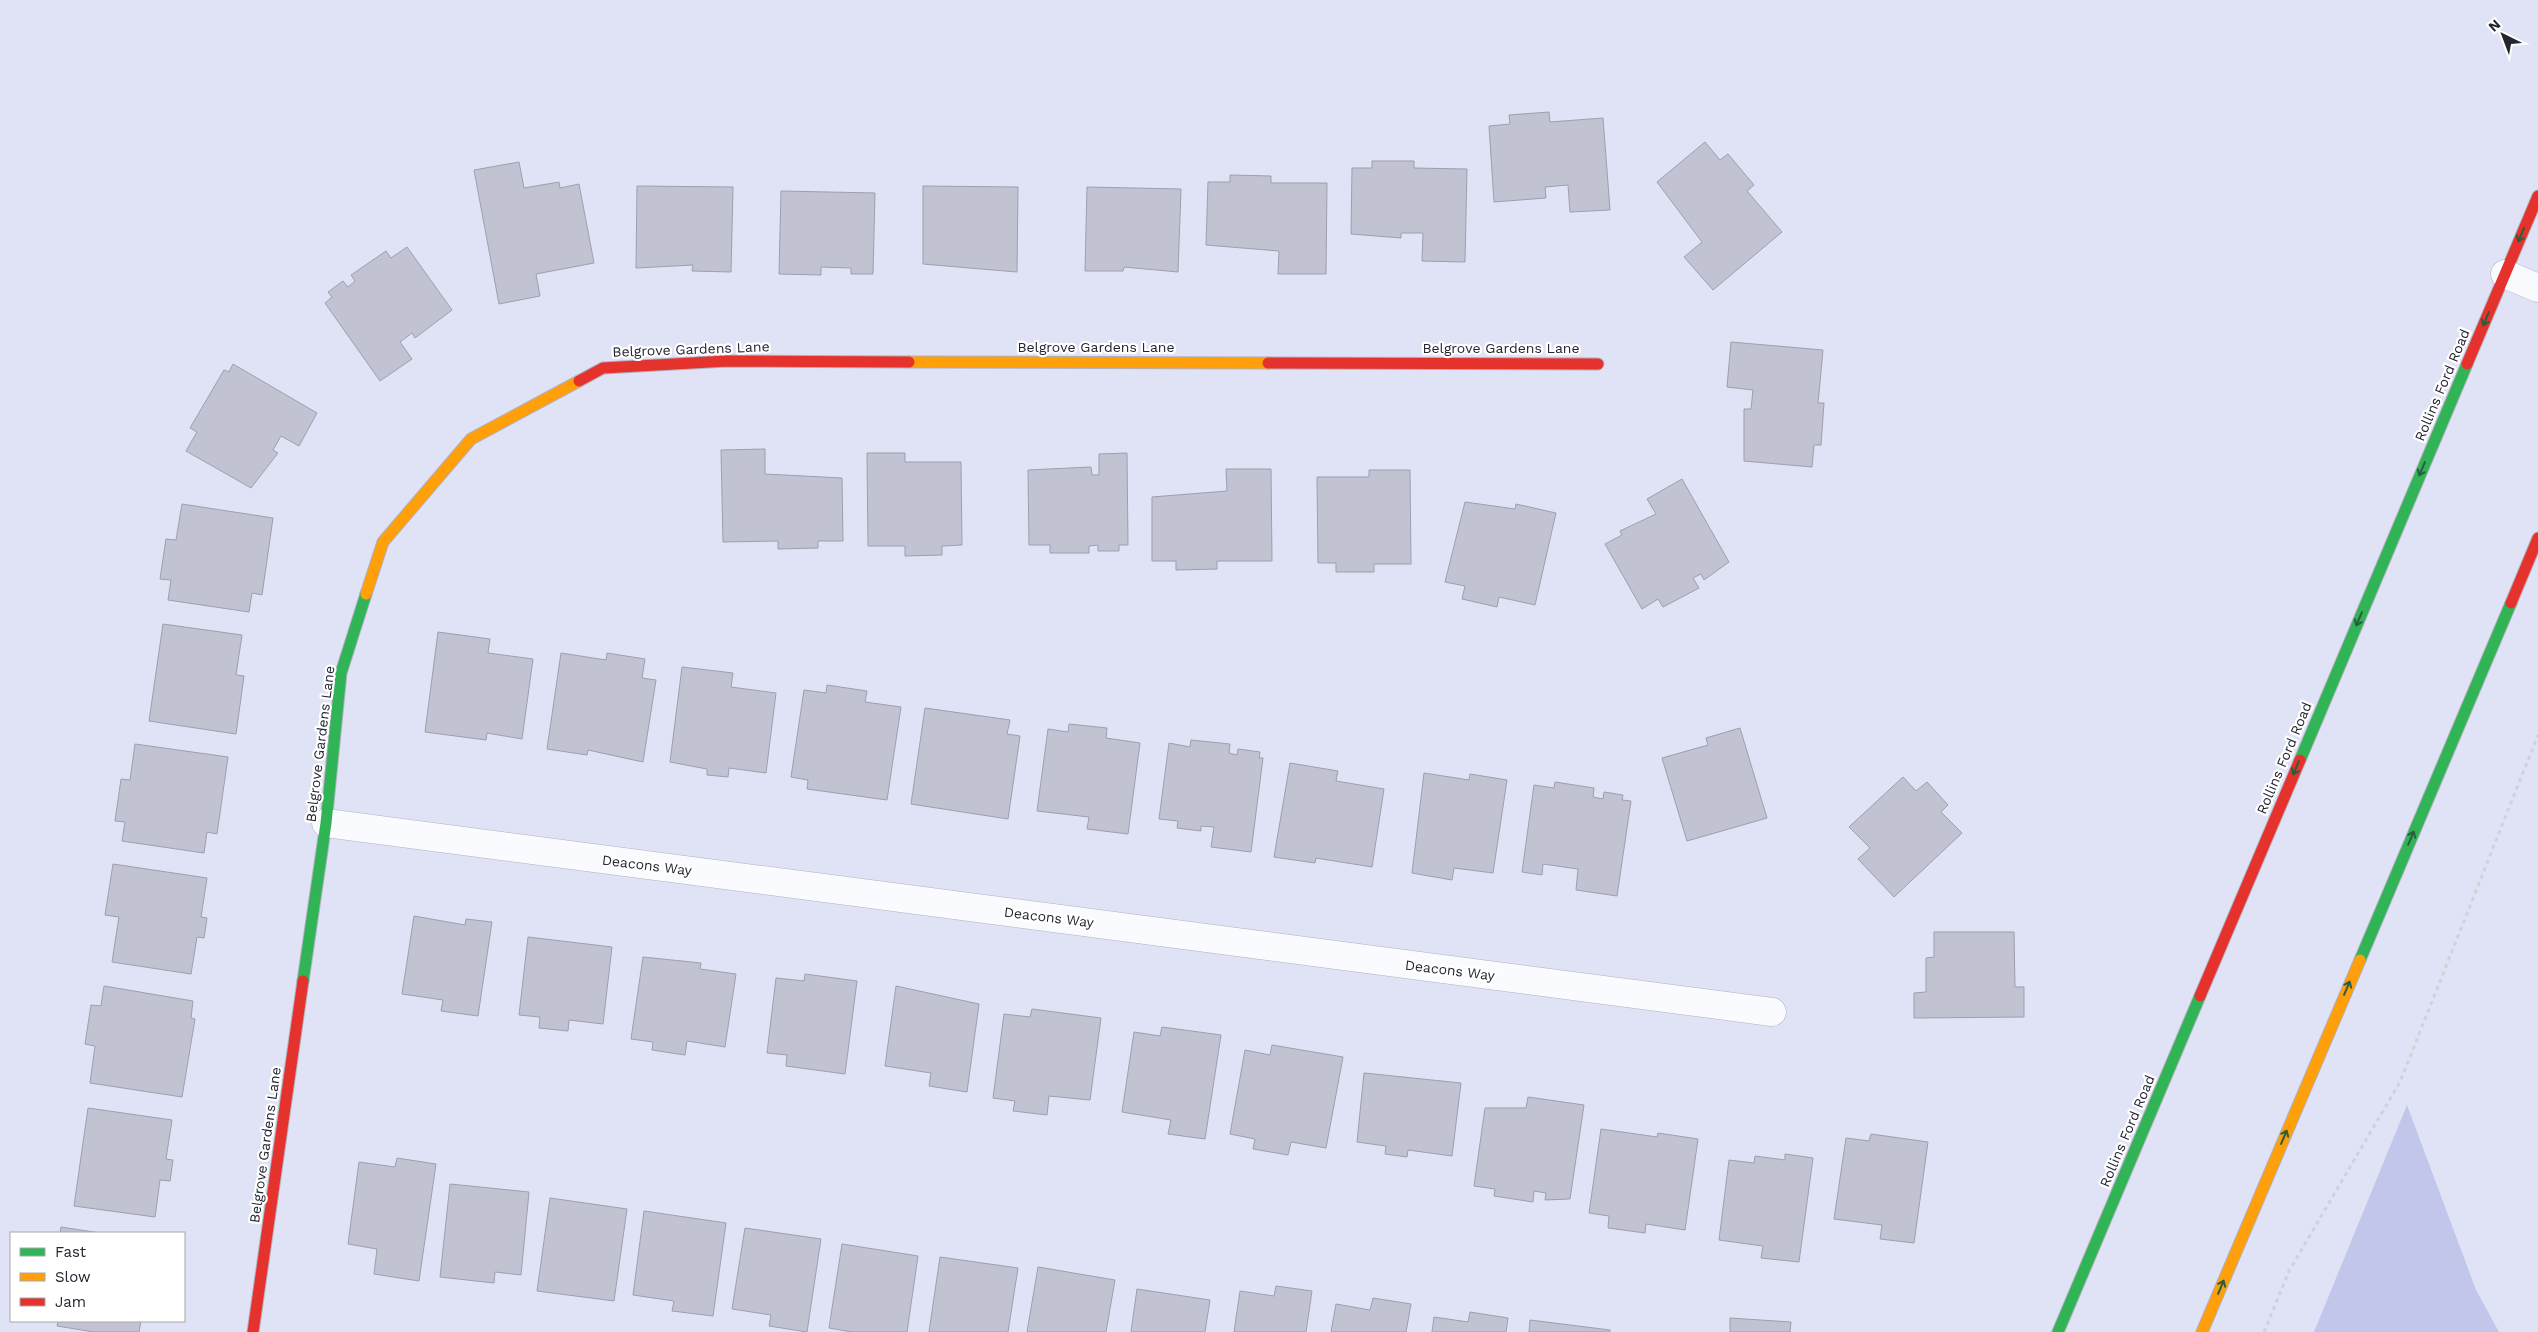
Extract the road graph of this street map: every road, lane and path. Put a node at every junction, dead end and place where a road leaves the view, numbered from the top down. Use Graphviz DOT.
graph roads {
  1 [pos="2538,196"];
  2 [pos="2505,274"];
  3 [pos="2538,288"];
  4 [pos="1598,364"];
  5 [pos="2538,538"];
  6 [pos="2538,735"];
  7 [pos="326,823"];
  8 [pos="1772,1012"];
  9 [pos="253,1332"];
  10 [pos="2058,1332"];
  11 [pos="2202,1332"];
  12 [pos="2264,1332"];
  1 -- 2 [label="main road, Rollins Ford Road, one-way"];
  2 -- 3 [label="street"];
  2 -- 10 [label="main road, Rollins Ford Road, one-way"];
  4 -- 7 [label="main road, Belgrove Gardens Lane"];
  11 -- 5 [label="main road, one-way"];
  6 -- 12 [label="path"];
  7 -- 8 [label="street, Deacons Way"];
  7 -- 9 [label="main road, Belgrove Gardens Lane"];
}
